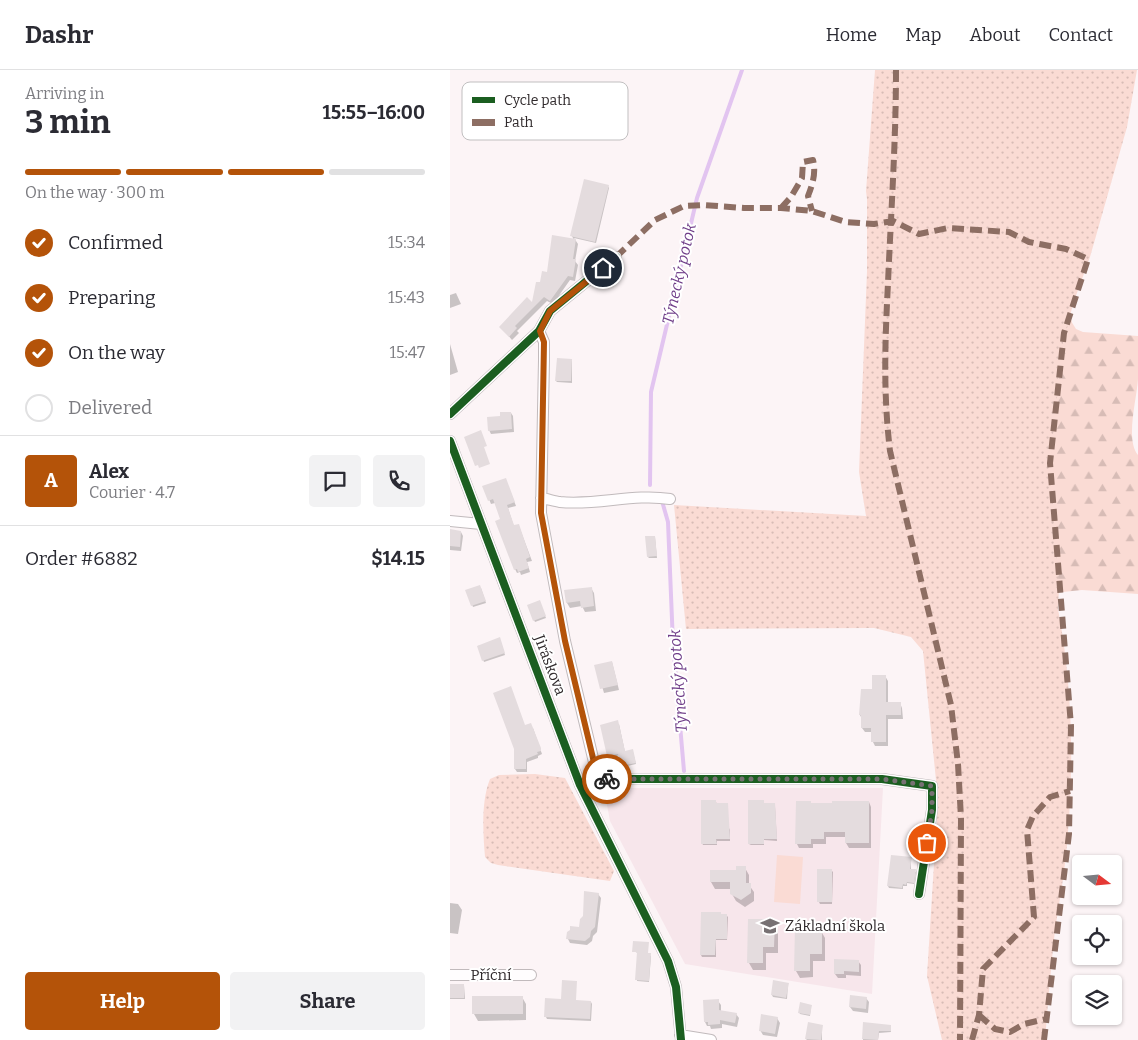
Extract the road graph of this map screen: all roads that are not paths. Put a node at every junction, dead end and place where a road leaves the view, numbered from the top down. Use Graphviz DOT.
graph roads {
  1 [pos="616,257"];
  2 [pos="540,331"];
  3 [pos="450,414"];
  4 [pos="450,441"];
  5 [pos="541,498"];
  6 [pos="670,499"];
  7 [pos="450,521"];
  8 [pos="481,524"];
  9 [pos="598,779"];
  10 [pos="580,785"];
  11 [pos="919,894"];
  12 [pos="450,975"];
  13 [pos="531,975"];
  14 [pos="681,1038"];
  15 [pos="711,1040"];
  1 -- 2 [label="street"];
  2 -- 3 [label="street"];
  2 -- 5 [label="street"];
  4 -- 8 [label="street, Jiráskova"];
  5 -- 6 [label="street"];
  5 -- 9 [label="street"];
  7 -- 8 [label="street"];
  8 -- 10 [label="street, Jiráskova"];
  9 -- 10 [label="street"];
  9 -- 11 [label="street"];
  10 -- 14 [label="street, Jiráskova"];
  12 -- 13 [label="street, Příční"];
  14 -- 15 [label="street"];
}
